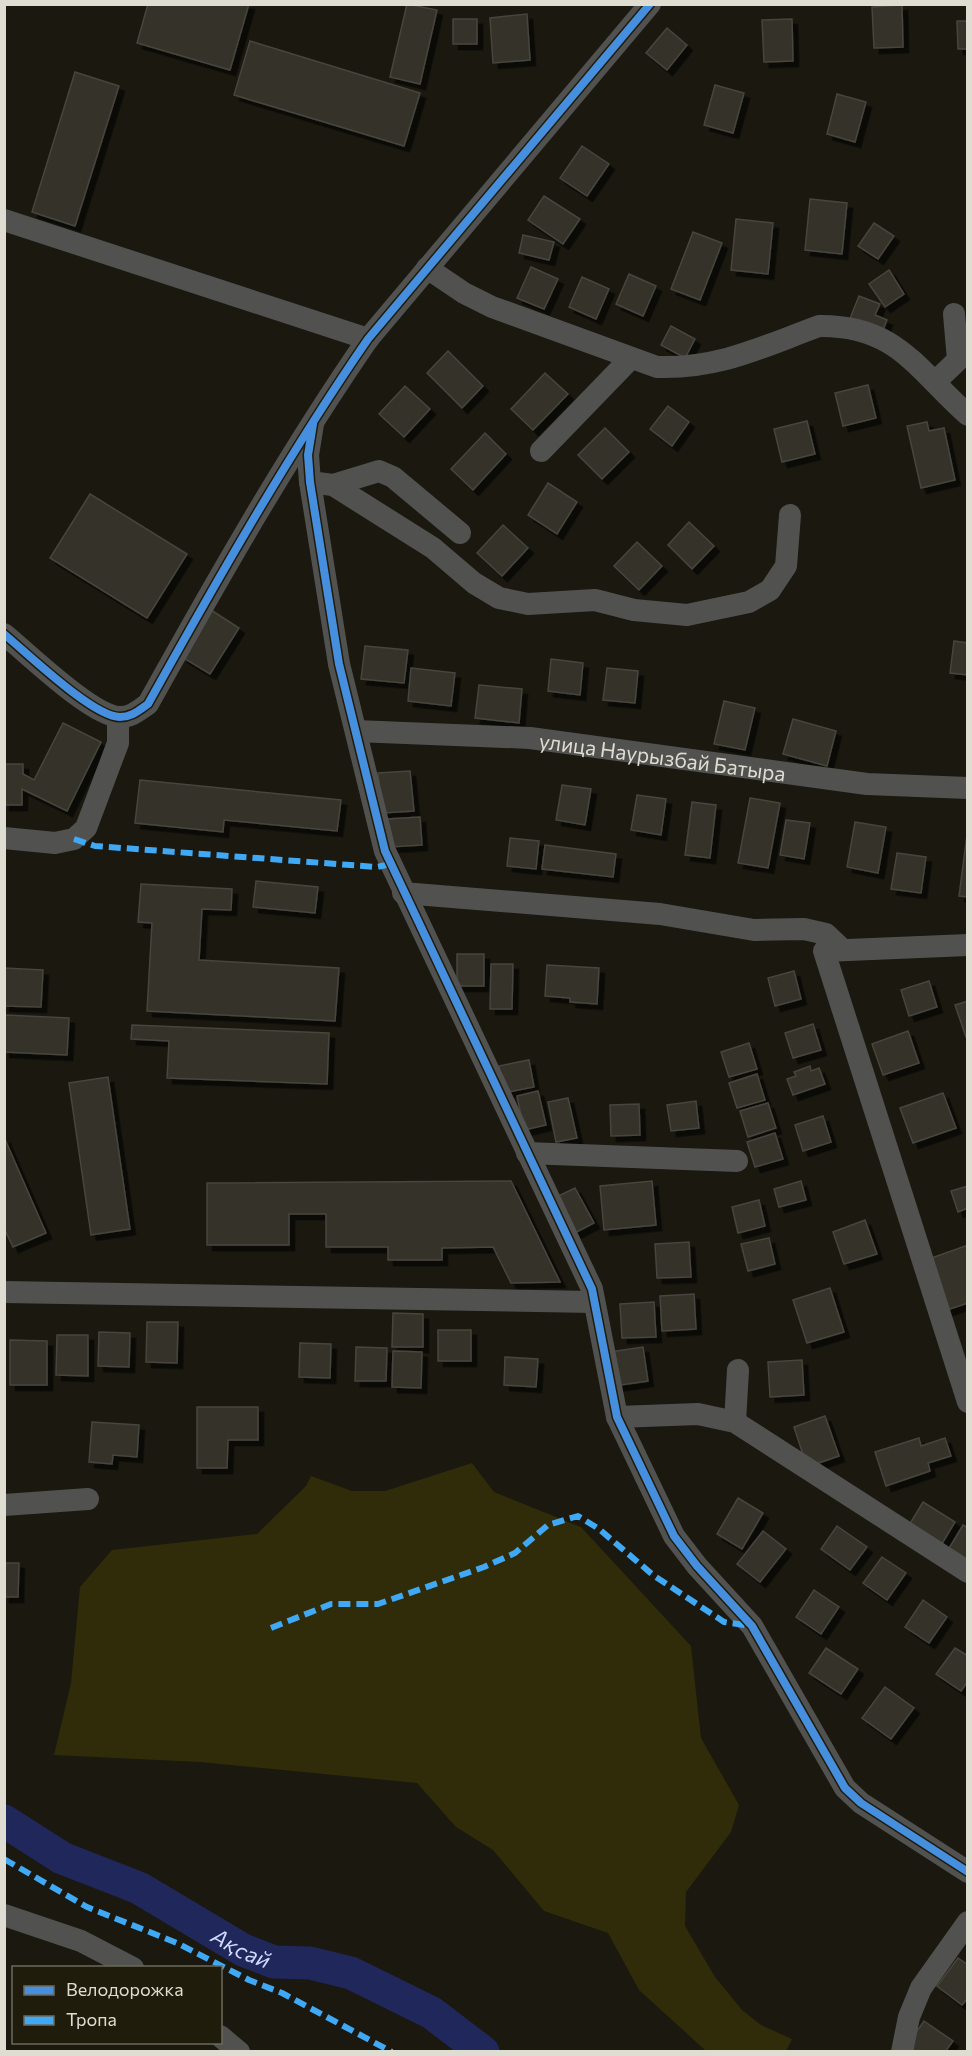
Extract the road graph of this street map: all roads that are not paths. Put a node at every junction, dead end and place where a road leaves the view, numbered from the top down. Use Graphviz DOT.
graph roads {
  1 [pos="646,6"];
  2 [pos="4,220"];
  3 [pos="427,268"];
  4 [pos="954,314"];
  5 [pos="368,339"];
  6 [pos="631,358"];
  7 [pos="935,382"];
  8 [pos="968,416"];
  9 [pos="314,424"];
  10 [pos="541,451"];
  11 [pos="309,482"];
  12 [pos="333,485"];
  13 [pos="790,515"];
  14 [pos="460,533"];
  15 [pos="4,634"];
  16 [pos="118,717"];
  17 [pos="356,731"];
  18 [pos="968,788"];
  19 [pos="4,838"];
  20 [pos="403,893"];
  21 [pos="968,945"];
  22 [pos="843,950"];
  23 [pos="527,1153"];
  24 [pos="737,1161"];
  25 [pos="4,1292"];
  26 [pos="594,1302"];
  27 [pos="738,1370"];
  28 [pos="968,1402"];
  29 [pos="617,1417"];
  30 [pos="735,1422"];
  31 [pos="88,1499"];
  32 [pos="4,1505"];
  33 [pos="968,1572"];
  34 [pos="968,1872"];
  35 [pos="4,1915"];
  36 [pos="968,1922"];
  37 [pos="128,1966"];
  38 [pos="902,2052"];
  1 -- 3 [label="street"];
  2 -- 5 [label="street"];
  3 -- 5 [label="street"];
  3 -- 6 [label="street"];
  4 -- 7 [label="street"];
  5 -- 9 [label="street"];
  6 -- 7 [label="street"];
  6 -- 10 [label="street"];
  7 -- 8 [label="street"];
  9 -- 11 [label="street"];
  9 -- 16 [label="street"];
  11 -- 12 [label="street"];
  11 -- 17 [label="street"];
  12 -- 13 [label="street"];
  12 -- 14 [label="street"];
  15 -- 16 [label="street"];
  16 -- 19 [label="street"];
  17 -- 18 [label="street, улица Наурызбай Батыра"];
  17 -- 20 [label="street"];
  20 -- 22 [label="street"];
  20 -- 23 [label="street"];
  21 -- 22 [label="street"];
  22 -- 28 [label="street"];
  23 -- 24 [label="street"];
  23 -- 26 [label="street"];
  25 -- 26 [label="street"];
  26 -- 29 [label="street"];
  27 -- 30 [label="street"];
  29 -- 30 [label="street"];
  29 -- 34 [label="street"];
  30 -- 33 [label="street"];
  31 -- 32 [label="street"];
  35 -- 37 [label="street"];
  36 -- 38 [label="street"];
}
